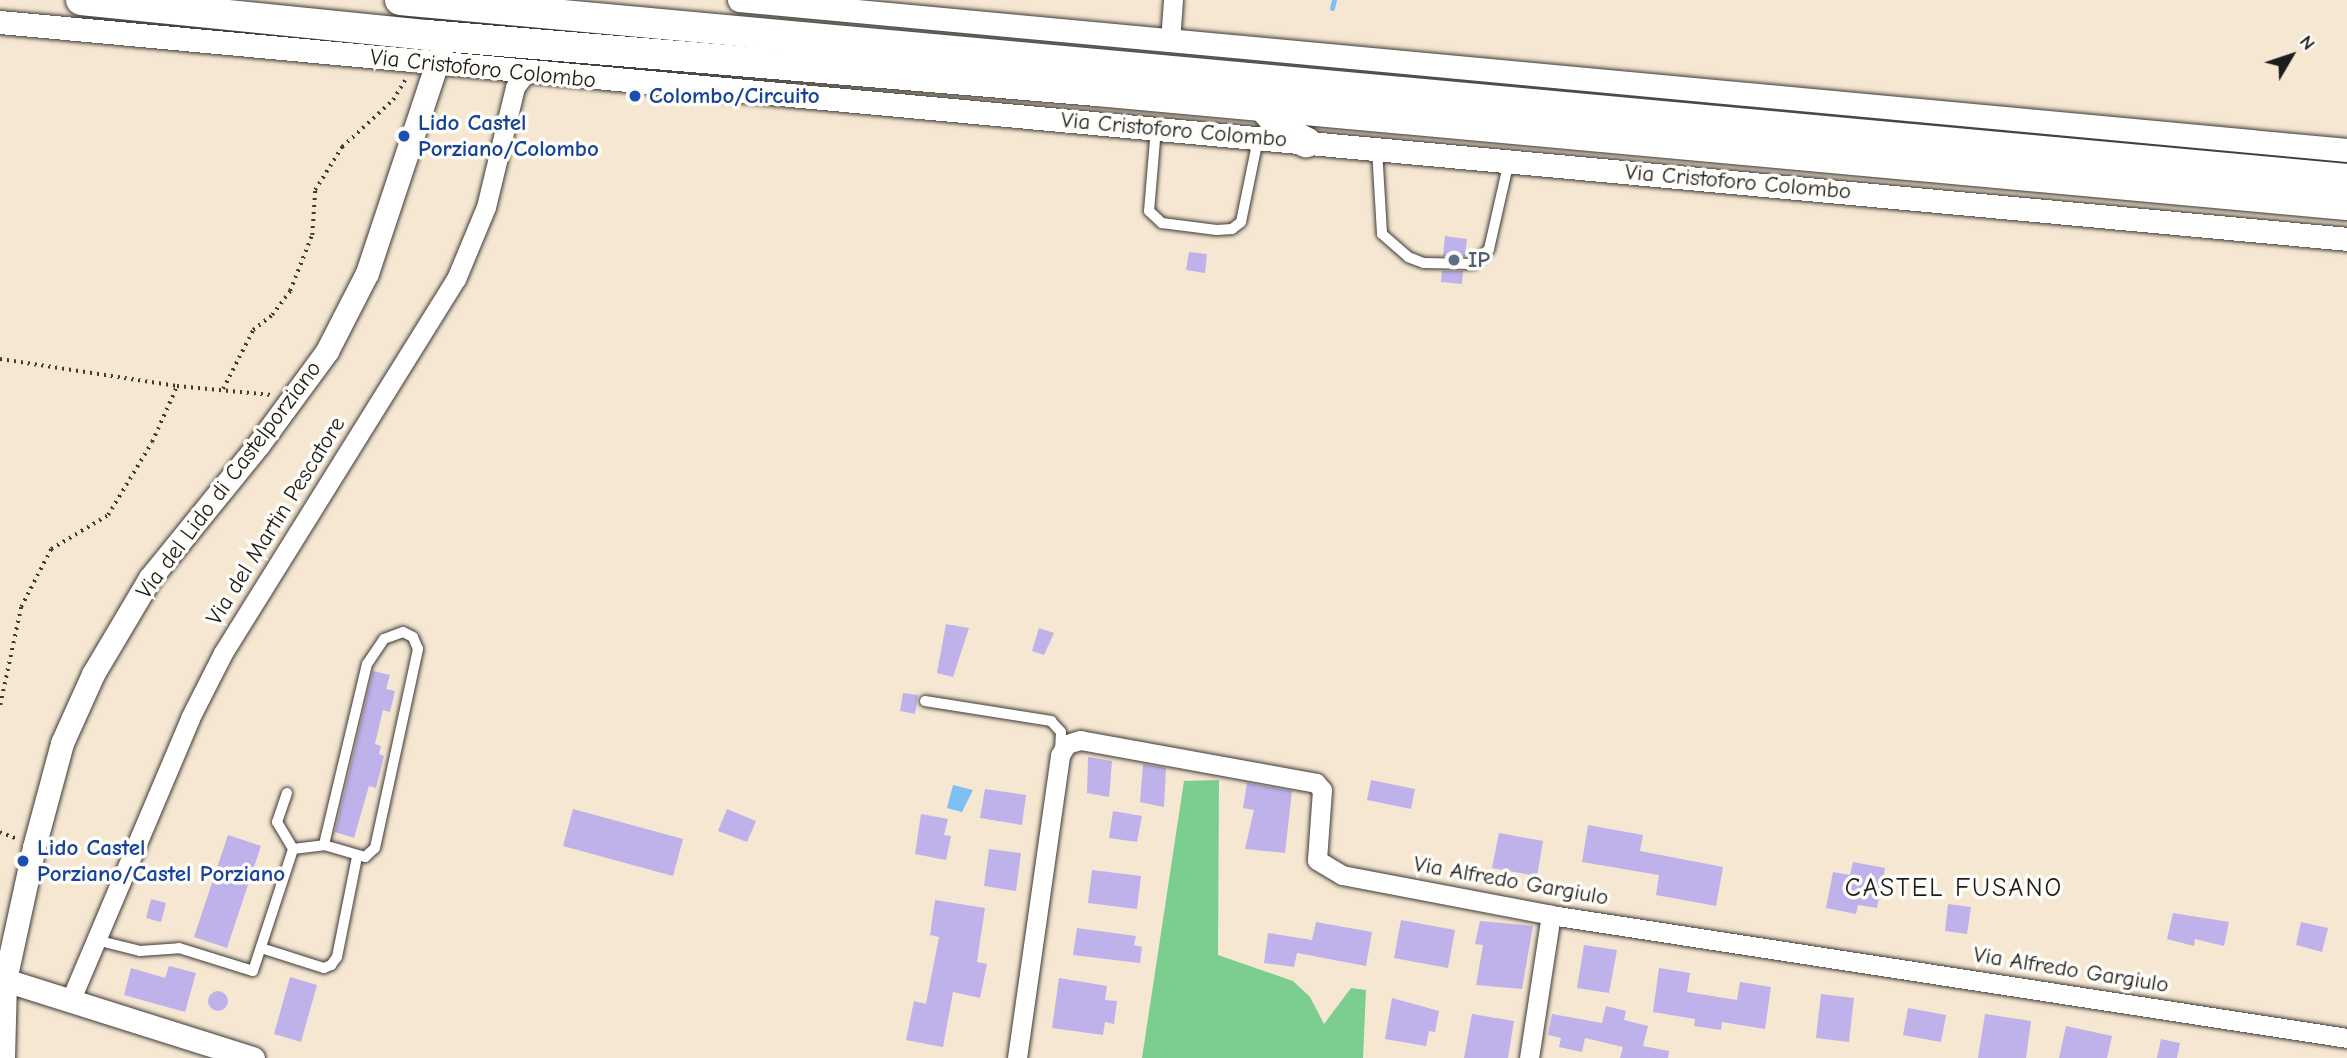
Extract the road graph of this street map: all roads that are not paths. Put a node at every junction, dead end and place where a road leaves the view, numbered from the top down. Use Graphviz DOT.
graph roads {
  1 [pos="81,0"];
  2 [pos="400,0"];
  3 [pos="739,0"];
  4 [pos="1173,0"];
  5 [pos="461,3"];
  6 [pos="905,16"];
  7 [pos="0,22"];
  8 [pos="446,37"];
  9 [pos="1170,41"];
  10 [pos="933,49"];
  11 [pos="435,66"];
  12 [pos="525,74"];
  13 [pos="1263,106"];
  14 [pos="1156,127"];
  15 [pos="1258,138"];
  16 [pos="1306,142"];
  17 [pos="1377,149"];
  18 [pos="2347,150"];
  19 [pos="1509,160"];
  20 [pos="2347,179"];
  21 [pos="2347,205"];
  22 [pos="2347,239"];
  23 [pos="925,702"];
  24 [pos="1060,754"];
  25 [pos="287,793"];
  26 [pos="324,845"];
  27 [pos="293,849"];
  28 [pos="357,857"];
  29 [pos="1550,915"];
  30 [pos="98,935"];
  31 [pos="261,948"];
  32 [pos="5,980"];
  33 [pos="71,999"];
  34 [pos="2347,1038"];
  35 [pos="3,1058"];
  36 [pos="253,1058"];
  37 [pos="1017,1058"];
  38 [pos="1529,1058"];
  1 -- 8 [label="main road, Via Cristoforo Colombo"];
  2 -- 5 [label="main road"];
  3 -- 6 [label="street"];
  4 -- 9 [label="street"];
  5 -- 8 [label="street, Via del Lido di Castelporziano"];
  5 -- 10 [label="main road"];
  6 -- 9 [label="street"];
  6 -- 10 [label="street"];
  7 -- 11 [label="street, Via Cristoforo Colombo"];
  8 -- 11 [label="street, Via del Lido di Castelporziano"];
  8 -- 13 [label="main road, Via Cristoforo Colombo"];
  9 -- 18 [label="street"];
  10 -- 20 [label="main road"];
  11 -- 12 [label="street, Via Cristoforo Colombo"];
  11 -- 32 [label="street, Via del Lido di Castelporziano"];
  12 -- 14 [label="street, Via Cristoforo Colombo"];
  12 -- 30 [label="street, Via del Martin Pescatore"];
  13 -- 16 [label="main road"];
  13 -- 21 [label="main road, Via Cristoforo Colombo"];
  14 -- 15 [label="street, Via Cristoforo Colombo"];
  14 -- 15 [label="lane"];
  15 -- 16 [label="street, Via Cristoforo Colombo"];
  16 -- 17 [label="street, Via Cristoforo Colombo"];
  17 -- 19 [label="street, Via Cristoforo Colombo"];
  17 -- 19 [label="lane"];
  19 -- 22 [label="street, Via Cristoforo Colombo"];
  23 -- 24 [label="lane"];
  24 -- 29 [label="street, Via Alfredo Gargiulo"];
  24 -- 37 [label="street"];
  25 -- 27 [label="lane"];
  26 -- 27 [label="lane"];
  26 -- 28 [label="lane"];
  26 -- 28 [label="lane"];
  27 -- 31 [label="lane"];
  28 -- 31 [label="lane"];
  29 -- 34 [label="street, Via Alfredo Gargiulo"];
  29 -- 38 [label="street"];
  30 -- 31 [label="lane"];
  30 -- 33 [label="street, Via del Martin Pescatore"];
  32 -- 33 [label="street"];
  32 -- 35 [label="street, Via del Lido di Castelporziano"];
  33 -- 36 [label="street"];
}
